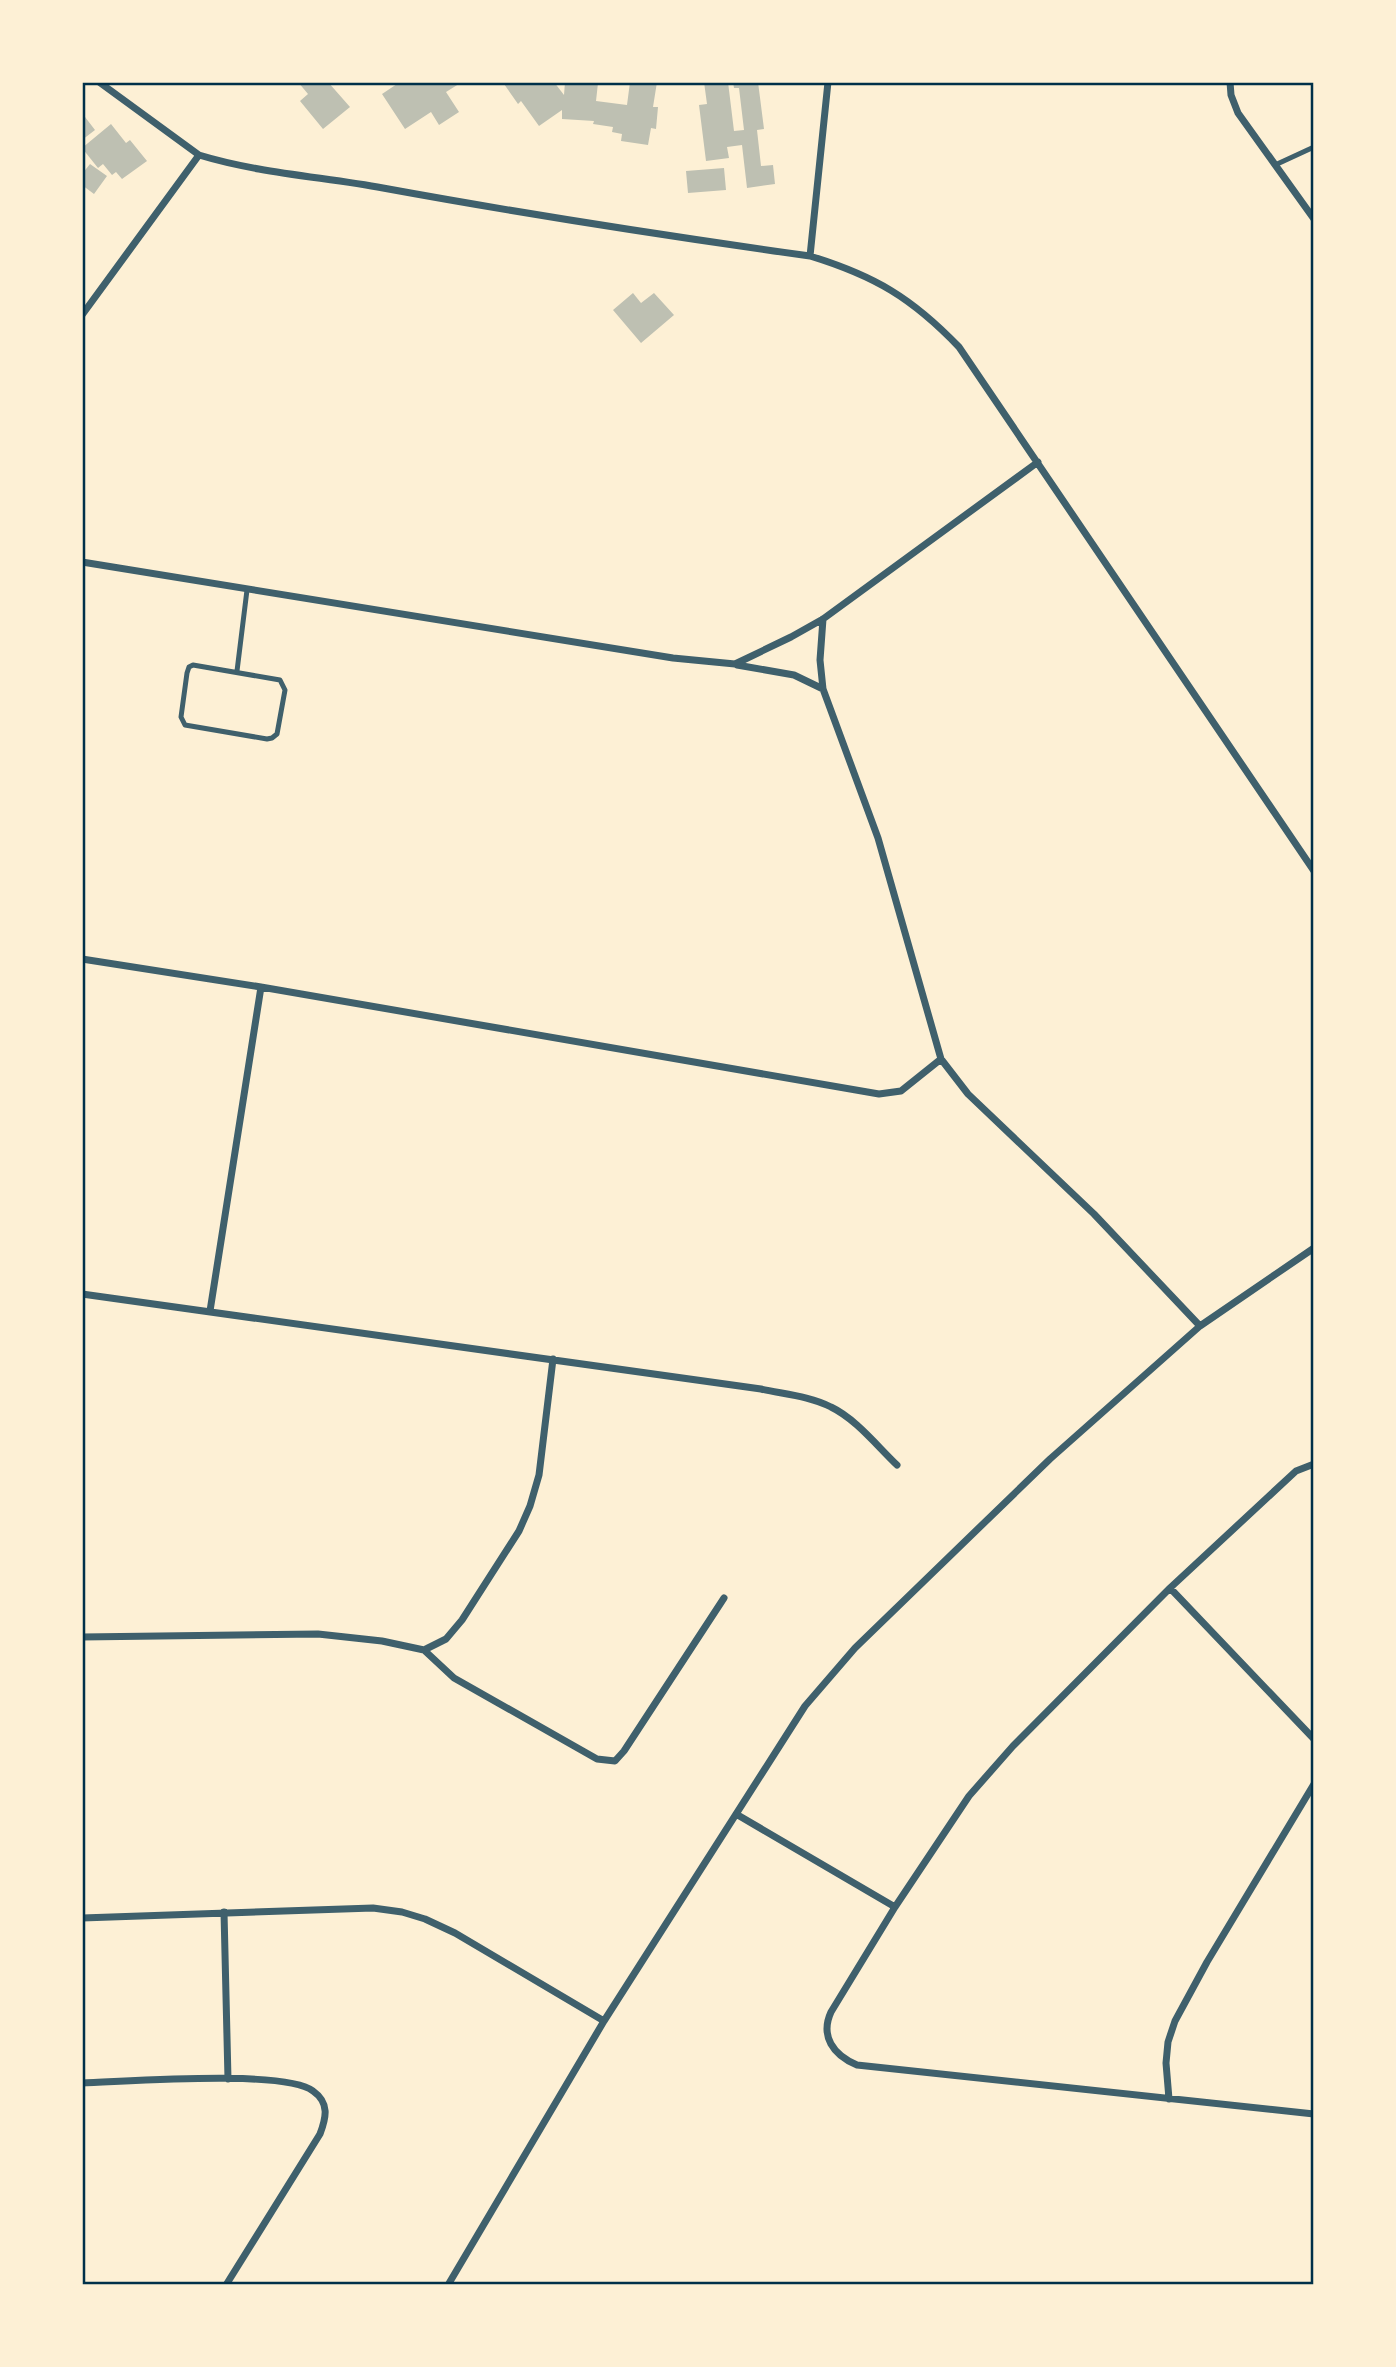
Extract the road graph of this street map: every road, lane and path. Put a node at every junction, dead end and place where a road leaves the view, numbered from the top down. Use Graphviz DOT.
graph roads {
  1 [pos="99,82"];
  2 [pos="828,82"];
  3 [pos="1230,82"];
  4 [pos="1314,147"];
  5 [pos="199,155"];
  6 [pos="1275,164"];
  7 [pos="1314,219"];
  8 [pos="810,256"];
  9 [pos="82,315"];
  10 [pos="1038,462"];
  11 [pos="82,562"];
  12 [pos="247,590"];
  13 [pos="823,620"];
  14 [pos="735,664"];
  15 [pos="237,671"];
  16 [pos="823,689"];
  17 [pos="1314,871"];
  18 [pos="82,959"];
  19 [pos="261,987"];
  20 [pos="941,1059"];
  21 [pos="1314,1248"];
  22 [pos="82,1294"];
  23 [pos="210,1311"];
  24 [pos="1200,1326"];
  25 [pos="553,1360"];
  26 [pos="1312,1464"];
  27 [pos="897,1465"];
  28 [pos="1170,1588"];
  29 [pos="724,1598"];
  30 [pos="82,1637"];
  31 [pos="424,1650"];
  32 [pos="1314,1739"];
  33 [pos="1314,1784"];
  34 [pos="736,1814"];
  35 [pos="895,1907"];
  36 [pos="223,1912"];
  37 [pos="82,1918"];
  38 [pos="604,2021"];
  39 [pos="228,2078"];
  40 [pos="82,2083"];
  41 [pos="1169,2099"];
  42 [pos="1314,2115"];
  43 [pos="226,2285"];
  44 [pos="448,2285"];
  1 -- 5 [label="street"];
  2 -- 8 [label="street"];
  3 -- 6 [label="street"];
  4 -- 6 [label="lane"];
  5 -- 8 [label="street"];
  5 -- 9 [label="street"];
  6 -- 7 [label="street"];
  8 -- 10 [label="street"];
  10 -- 13 [label="street"];
  10 -- 17 [label="street"];
  11 -- 12 [label="street"];
  12 -- 14 [label="street"];
  12 -- 15 [label="lane"];
  13 -- 14 [label="street"];
  13 -- 16 [label="street"];
  14 -- 16 [label="street"];
  15 -- 15 [label="lane"];
  16 -- 20 [label="street"];
  18 -- 19 [label="street"];
  19 -- 20 [label="street"];
  19 -- 23 [label="street"];
  20 -- 24 [label="street"];
  21 -- 24 [label="street"];
  22 -- 23 [label="street"];
  23 -- 25 [label="street"];
  24 -- 34 [label="street"];
  25 -- 27 [label="street"];
  25 -- 31 [label="street"];
  26 -- 28 [label="street"];
  28 -- 32 [label="street"];
  28 -- 35 [label="street"];
  29 -- 31 [label="street"];
  30 -- 31 [label="street"];
  33 -- 41 [label="street"];
  34 -- 35 [label="street"];
  34 -- 38 [label="street"];
  35 -- 41 [label="street"];
  36 -- 37 [label="street"];
  36 -- 38 [label="street"];
  36 -- 39 [label="street"];
  38 -- 44 [label="street"];
  39 -- 40 [label="street"];
  39 -- 43 [label="street"];
  41 -- 42 [label="street"];
}
